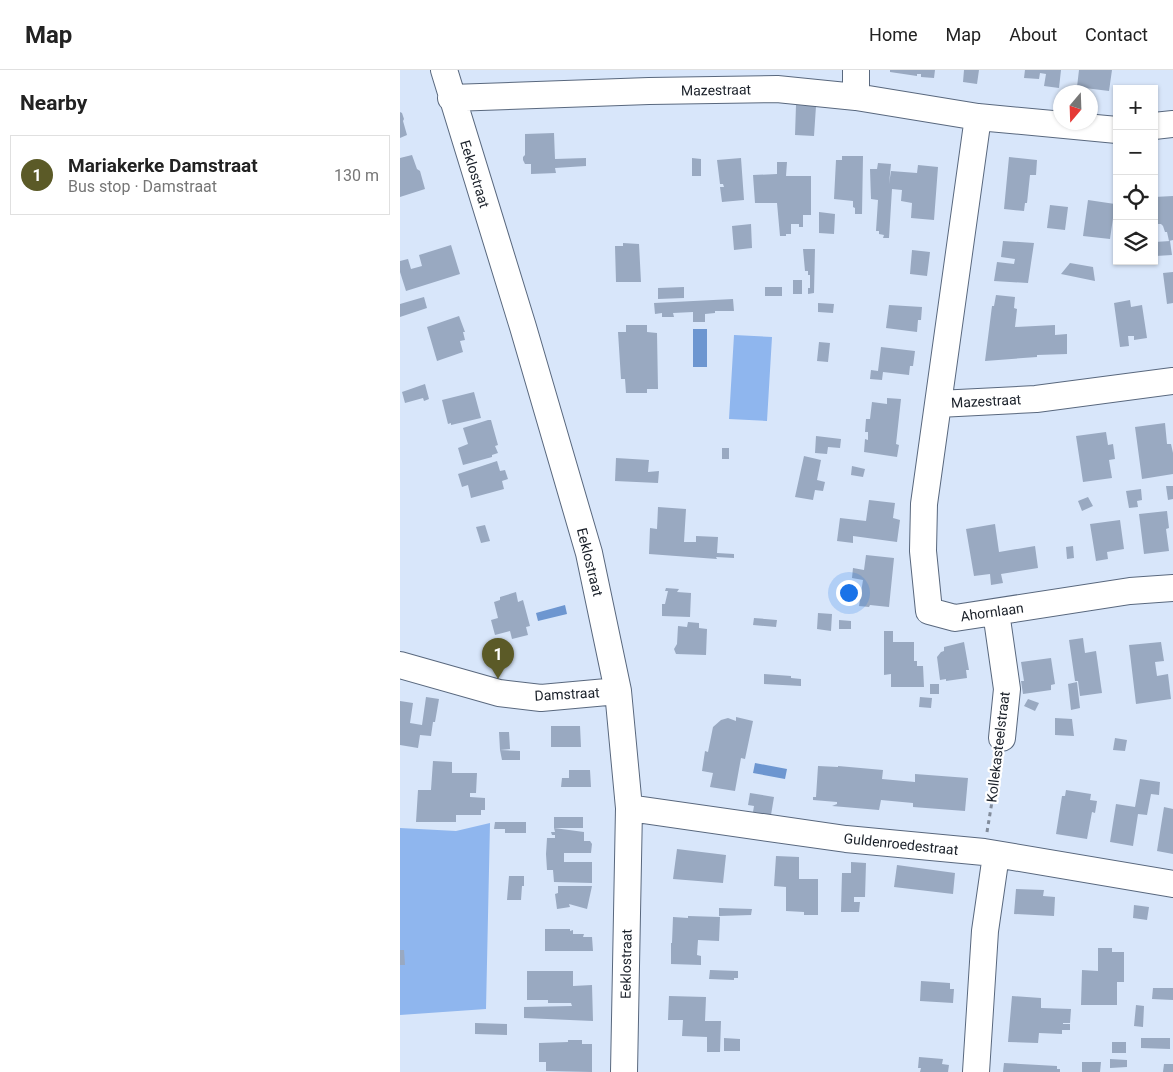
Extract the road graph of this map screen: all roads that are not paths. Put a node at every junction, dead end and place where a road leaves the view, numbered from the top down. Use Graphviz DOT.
graph roads {
  1 [pos="444,70"];
  2 [pos="856,70"];
  3 [pos="856,97"];
  4 [pos="452,98"];
  5 [pos="978,117"];
  6 [pos="1173,124"];
  7 [pos="1158,126"];
  8 [pos="1113,130"];
  9 [pos="1173,382"];
  10 [pos="938,404"];
  11 [pos="1173,588"];
  12 [pos="996,612"];
  13 [pos="400,665"];
  14 [pos="618,691"];
  15 [pos="1002,738"];
  16 [pos="629,808"];
  17 [pos="990,854"];
  18 [pos="1173,884"];
  19 [pos="624,1072"];
  20 [pos="976,1072"];
  1 -- 4 [label="street, Eeklostraat"];
  2 -- 3 [label="street"];
  3 -- 4 [label="street, Mazestraat"];
  3 -- 5 [label="street, Mazestraat"];
  4 -- 14 [label="street, Eeklostraat"];
  5 -- 8 [label="street, Mazestraat"];
  5 -- 10 [label="street, Mazestraat"];
  6 -- 7 [label="street"];
  9 -- 10 [label="street, Mazestraat"];
  10 -- 12 [label="street, Ahornlaan"];
  11 -- 12 [label="street, Ahornlaan"];
  12 -- 15 [label="street, Kollekasteelstraat"];
  13 -- 14 [label="street, Damstraat"];
  14 -- 16 [label="street, Eeklostraat"];
  16 -- 17 [label="street, Guldenroedestraat"];
  16 -- 19 [label="street, Eeklostraat"];
  17 -- 18 [label="street, Guldenroedestraat"];
  17 -- 20 [label="street"];
}
